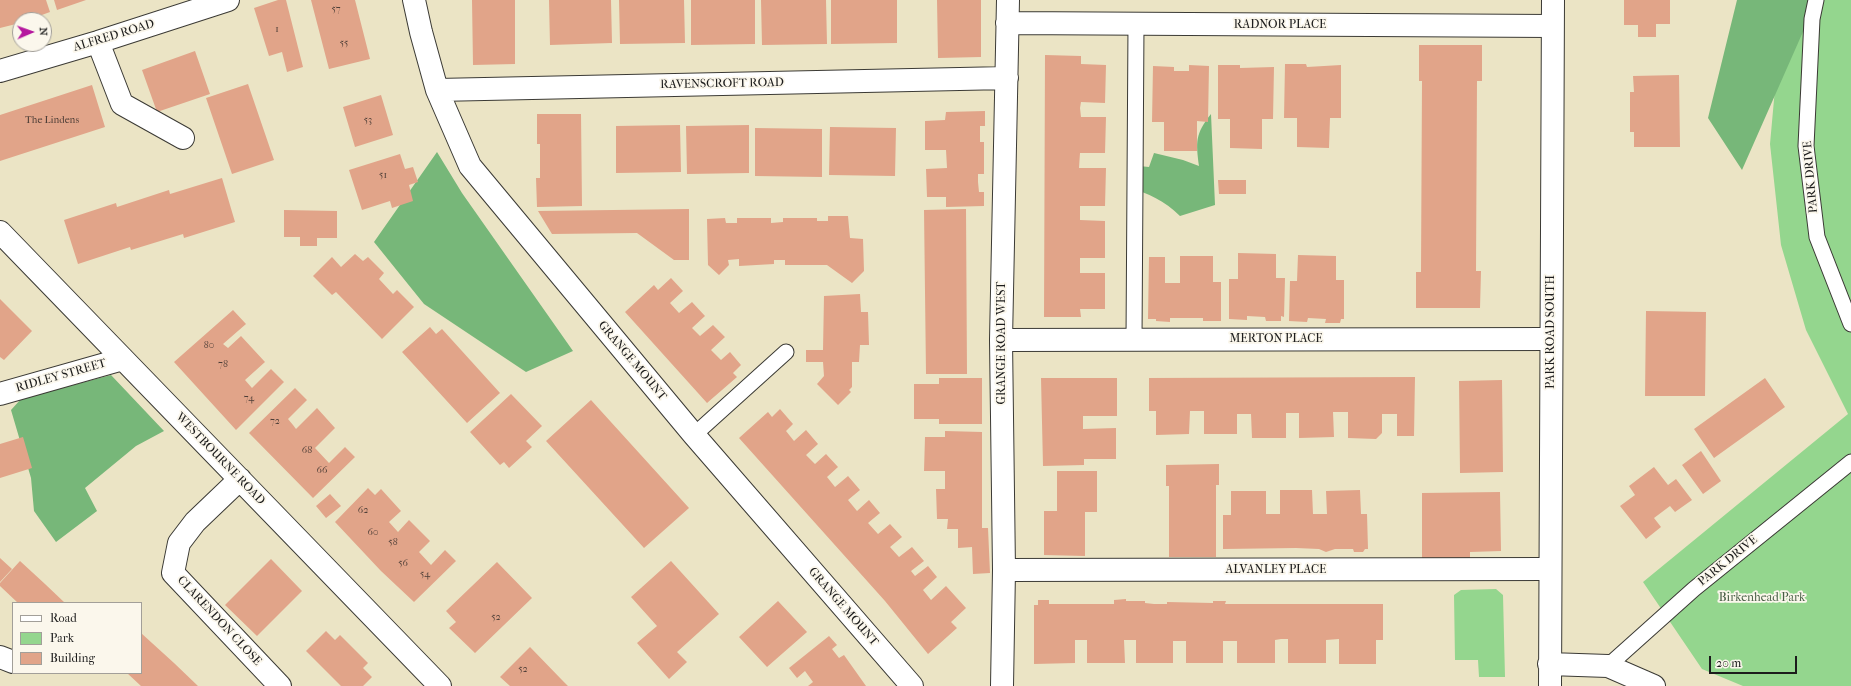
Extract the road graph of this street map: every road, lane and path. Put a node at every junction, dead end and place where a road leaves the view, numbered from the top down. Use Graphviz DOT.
graph roads {
  1 [pos="228,0"];
  2 [pos="414,0"];
  3 [pos="1008,0"];
  4 [pos="1553,0"];
  5 [pos="1816,0"];
  6 [pos="1007,23"];
  7 [pos="1136,25"];
  8 [pos="1552,26"];
  9 [pos="98,42"];
  10 [pos="0,71"];
  11 [pos="1007,78"];
  12 [pos="437,90"];
  13 [pos="182,138"];
  14 [pos="0,232"];
  15 [pos="1851,324"];
  16 [pos="1134,339"];
  17 [pos="1551,339"];
  18 [pos="1001,340"];
  19 [pos="786,352"];
  20 [pos="123,359"];
  21 [pos="0,394"];
  22 [pos="694,435"];
  23 [pos="1851,462"];
  24 [pos="240,479"];
  25 [pos="1004,570"];
  26 [pos="1549,570"];
  27 [pos="0,657"];
  28 [pos="12,662"];
  29 [pos="1549,664"];
  30 [pos="1608,666"];
  31 [pos="280,686"];
  32 [pos="440,686"];
  33 [pos="912,686"];
  34 [pos="1002,686"];
  35 [pos="1550,686"];
  36 [pos="1654,686"];
  1 -- 9 [label="street, ALFRED ROAD"];
  2 -- 12 [label="street, GRANGE MOUNT"];
  3 -- 6 [label="street, GRANGE ROAD WEST"];
  4 -- 8 [label="street, PARK ROAD SOUTH"];
  5 -- 15 [label="lane, PARK DRIVE"];
  6 -- 7 [label="street, RADNOR PLACE"];
  6 -- 11 [label="street, GRANGE ROAD WEST"];
  7 -- 8 [label="street, RADNOR PLACE"];
  7 -- 16 [label="lane"];
  8 -- 17 [label="street, PARK ROAD SOUTH"];
  9 -- 10 [label="street, ALFRED ROAD"];
  9 -- 13 [label="street"];
  11 -- 12 [label="street, RAVENSCROFT ROAD"];
  11 -- 18 [label="street, GRANGE ROAD WEST"];
  12 -- 22 [label="street, GRANGE MOUNT"];
  14 -- 20 [label="street, WESTBOURNE ROAD"];
  16 -- 17 [label="street, MERTON PLACE"];
  16 -- 18 [label="street, MERTON PLACE"];
  17 -- 26 [label="street, PARK ROAD SOUTH"];
  18 -- 25 [label="street, GRANGE ROAD WEST"];
  19 -- 22 [label="lane"];
  20 -- 21 [label="street, RIDLEY STREET"];
  20 -- 24 [label="street, WESTBOURNE ROAD"];
  22 -- 33 [label="street, GRANGE MOUNT"];
  23 -- 30 [label="lane, PARK DRIVE"];
  24 -- 31 [label="street, CLARENDON CLOSE"];
  24 -- 32 [label="street, WESTBOURNE ROAD"];
  25 -- 26 [label="street, ALVANLEY PLACE"];
  25 -- 34 [label="street, GRANGE ROAD WEST"];
  26 -- 29 [label="street, PARK ROAD SOUTH"];
  27 -- 28 [label="street"];
  29 -- 30 [label="street"];
  29 -- 35 [label="street, PARK ROAD SOUTH"];
  30 -- 36 [label="street"];
}
